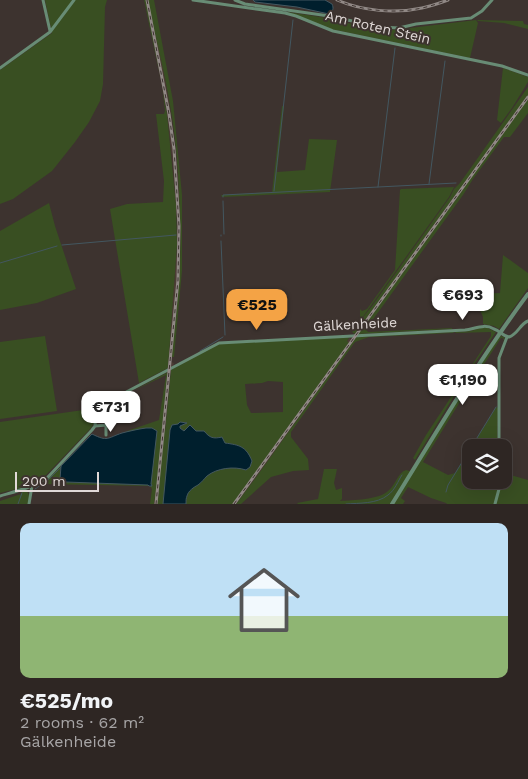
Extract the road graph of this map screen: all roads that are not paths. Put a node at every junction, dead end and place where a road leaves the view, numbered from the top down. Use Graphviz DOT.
graph roads {
  1 [pos="43,0"];
  2 [pos="74,0"];
  3 [pos="193,0"];
  4 [pos="235,0"];
  5 [pos="492,0"];
  6 [pos="50,32"];
  7 [pos="0,68"];
  8 [pos="528,76"];
  9 [pos="528,294"];
  10 [pos="528,321"];
  11 [pos="500,333"];
  12 [pos="507,337"];
  13 [pos="122,417"];
  14 [pos="95,426"];
  15 [pos="106,426"];
  16 [pos="106,435"];
  17 [pos="498,439"];
  18 [pos="29,487"];
  19 [pos="498,489"];
  20 [pos="30,495"];
  21 [pos="0,496"];
  22 [pos="29,504"];
  23 [pos="34,504"];
  24 [pos="392,504"];
  25 [pos="495,504"];
  1 -- 6 [label="street"];
  2 -- 6 [label="street"];
  3 -- 8 [label="street, Am Roten Stein"];
  4 -- 5 [label="street"];
  6 -- 7 [label="street"];
  9 -- 11 [label="street"];
  10 -- 12 [label="street"];
  11 -- 12 [label="street, Gälkenheide"];
  11 -- 14 [label="street, Gälkenheide"];
  11 -- 24 [label="street"];
  12 -- 17 [label="street"];
  13 -- 15 [label="street"];
  14 -- 15 [label="street"];
  14 -- 18 [label="street"];
  15 -- 16 [label="street"];
  18 -- 20 [label="street"];
  18 -- 21 [label="street"];
  19 -- 25 [label="street"];
  20 -- 22 [label="street"];
  20 -- 23 [label="street"];
}
